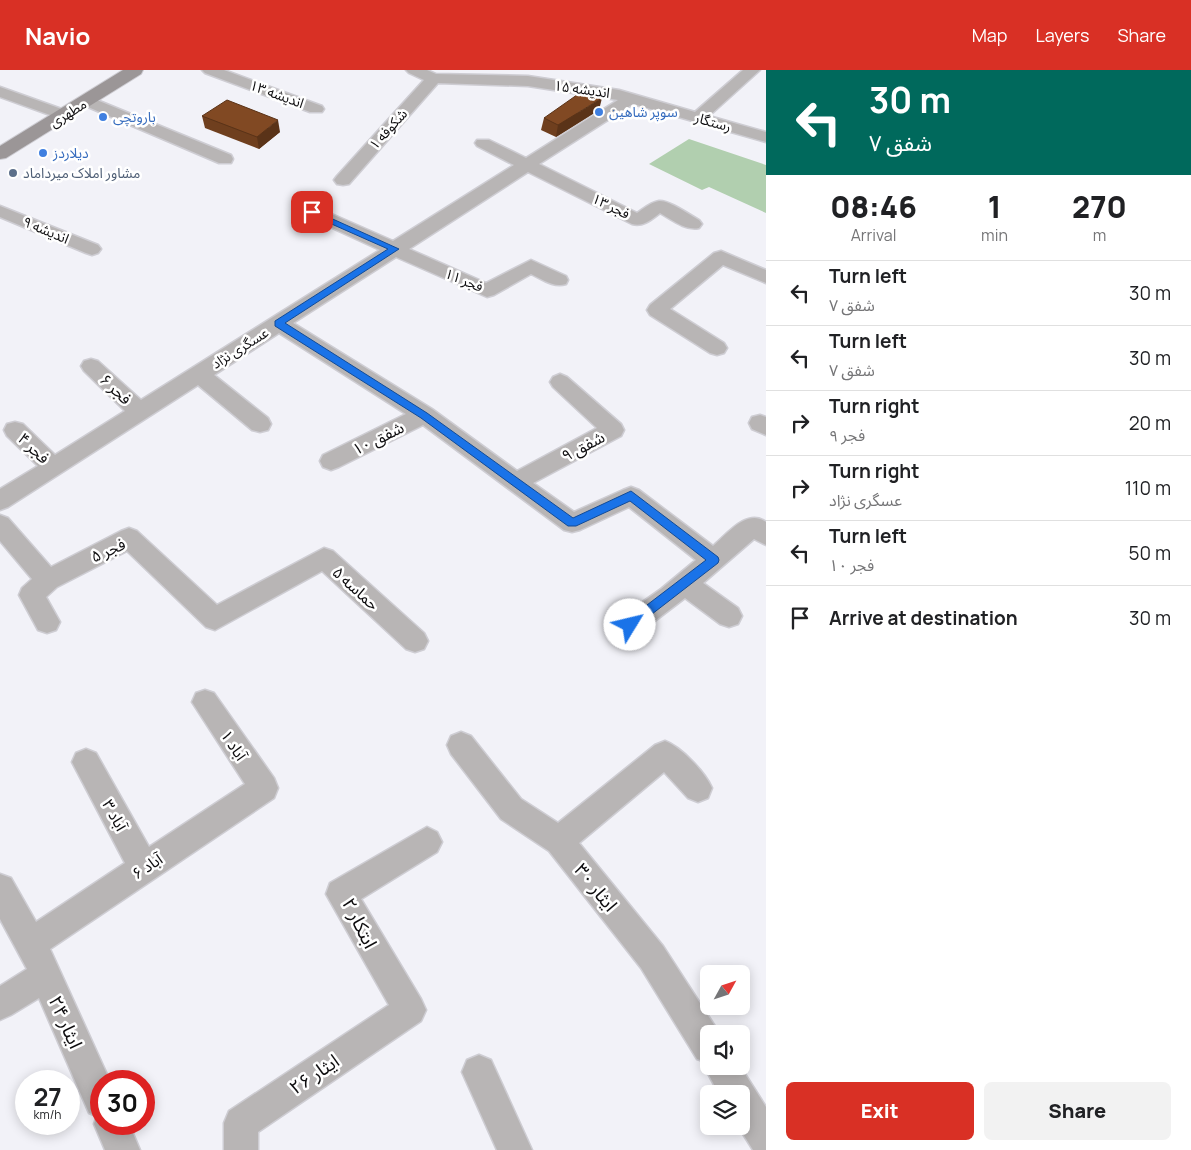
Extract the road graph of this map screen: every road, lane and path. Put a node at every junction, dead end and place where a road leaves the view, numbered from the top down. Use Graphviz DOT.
graph roads {
  1 [pos="135,70"];
  2 [pos="210,70"];
  3 [pos="414,70"];
  4 [pos="752,70"];
  5 [pos="434,78"];
  6 [pos="0,92"];
  7 [pos="631,98"];
  8 [pos="87,101"];
  9 [pos="316,108"];
  10 [pos="64,115"];
  11 [pos="698,118"];
  12 [pos="766,137"];
  13 [pos="483,143"];
  14 [pos="0,154"];
  15 [pos="225,159"];
  16 [pos="527,165"];
  17 [pos="343,180"];
  18 [pos="0,211"];
  19 [pos="312,212"];
  20 [pos="693,224"];
  21 [pos="92,249"];
  22 [pos="395,249"];
  23 [pos="766,278"];
  24 [pos="559,280"];
  25 [pos="278,323"];
  26 [pos="717,348"];
  27 [pos="91,366"];
  28 [pos="198,374"];
  29 [pos="560,382"];
  30 [pos="140,412"];
  31 [pos="424,415"];
  32 [pos="260,424"];
  33 [pos="16,430"];
  34 [pos="331,461"];
  35 [pos="53,467"];
  36 [pos="515,482"];
  37 [pos="0,501"];
  38 [pos="0,525"];
  39 [pos="766,535"];
  40 [pos="714,560"];
  41 [pos="48,580"];
  42 [pos="685,584"];
  43 [pos="729,616"];
  44 [pos="214,620"];
  45 [pos="48,622"];
  46 [pos="630,625"];
  47 [pos="415,642"];
  48 [pos="205,702"];
  49 [pos="461,745"];
  50 [pos="86,762"];
  51 [pos="264,788"];
  52 [pos="698,788"];
  53 [pos="559,841"];
  54 [pos="427,842"];
  55 [pos="144,868"];
  56 [pos="0,889"];
  57 [pos="31,943"];
  58 [pos="45,976"];
  59 [pos="0,1004"];
  60 [pos="410,1010"];
  61 [pos="700,1033"];
  62 [pos="479,1072"];
  63 [pos="90,1076"];
  64 [pos="750,1113"];
  65 [pos="116,1135"];
  66 [pos="765,1136"];
  67 [pos="123,1150"];
  68 [pos="241,1150"];
  69 [pos="515,1150"];
  1 -- 8 [label="main road, مطهری"];
  2 -- 9 [label="street, اندیشه ١٣"];
  3 -- 5 [label="street, اندیشه ۱۵"];
  4 -- 11 [label="street"];
  5 -- 7 [label="street, اندیشه ۱۵"];
  5 -- 17 [label="street, شکوفه ۱"];
  6 -- 10 [label="street"];
  7 -- 11 [label="street, رستگار"];
  7 -- 16 [label="street, عسگری نژاد"];
  8 -- 10 [label="main road, مطهری"];
  8 -- 15 [label="street"];
  10 -- 14 [label="main road, مطهری"];
  11 -- 12 [label="street, رستگار"];
  13 -- 16 [label="street"];
  16 -- 20 [label="street, فجر ۱۳"];
  16 -- 22 [label="street, عسگری نژاد"];
  18 -- 21 [label="street, اندیشه ۹"];
  19 -- 22 [label="street"];
  22 -- 24 [label="street, فجر ۱۱"];
  22 -- 25 [label="street, عسگری نژاد"];
  23 -- 26 [label="street"];
  25 -- 28 [label="street, عسگری نژاد"];
  25 -- 31 [label="street"];
  27 -- 30 [label="street, فجر ۶"];
  28 -- 30 [label="street, عسگری نژاد"];
  28 -- 32 [label="street"];
  29 -- 36 [label="street, شفق ۹"];
  30 -- 35 [label="street, عسگری نژاد"];
  31 -- 34 [label="street, شفق ۱۰"];
  31 -- 36 [label="street"];
  33 -- 35 [label="street, فجر ۴"];
  35 -- 37 [label="street, عسگری نژاد"];
  36 -- 40 [label="street"];
  38 -- 41 [label="street"];
  39 -- 40 [label="street"];
  40 -- 42 [label="street"];
  41 -- 44 [label="street, فجر ۵"];
  41 -- 45 [label="street"];
  42 -- 43 [label="street"];
  42 -- 46 [label="street"];
  44 -- 47 [label="street, حماسه ۵"];
  48 -- 51 [label="street, آباد ۱"];
  49 -- 53 [label="street, ایثار ۳۰"];
  50 -- 55 [label="street, آباد ۳"];
  51 -- 55 [label="street, آباد ۶"];
  52 -- 53 [label="street"];
  53 -- 61 [label="street, ایثار ۳۰"];
  54 -- 60 [label="street, ابتکار ۲"];
  55 -- 57 [label="street, آباد ۶"];
  56 -- 57 [label="street, ایثار ۲۴"];
  57 -- 58 [label="street, ایثار ۲۴"];
  58 -- 59 [label="street"];
  58 -- 63 [label="street, ایثار ۲۴"];
  60 -- 68 [label="street, ایثار ۲۶"];
  62 -- 69 [label="street"];
  64 -- 66 [label="street"];
  65 -- 67 [label="street"];
}
